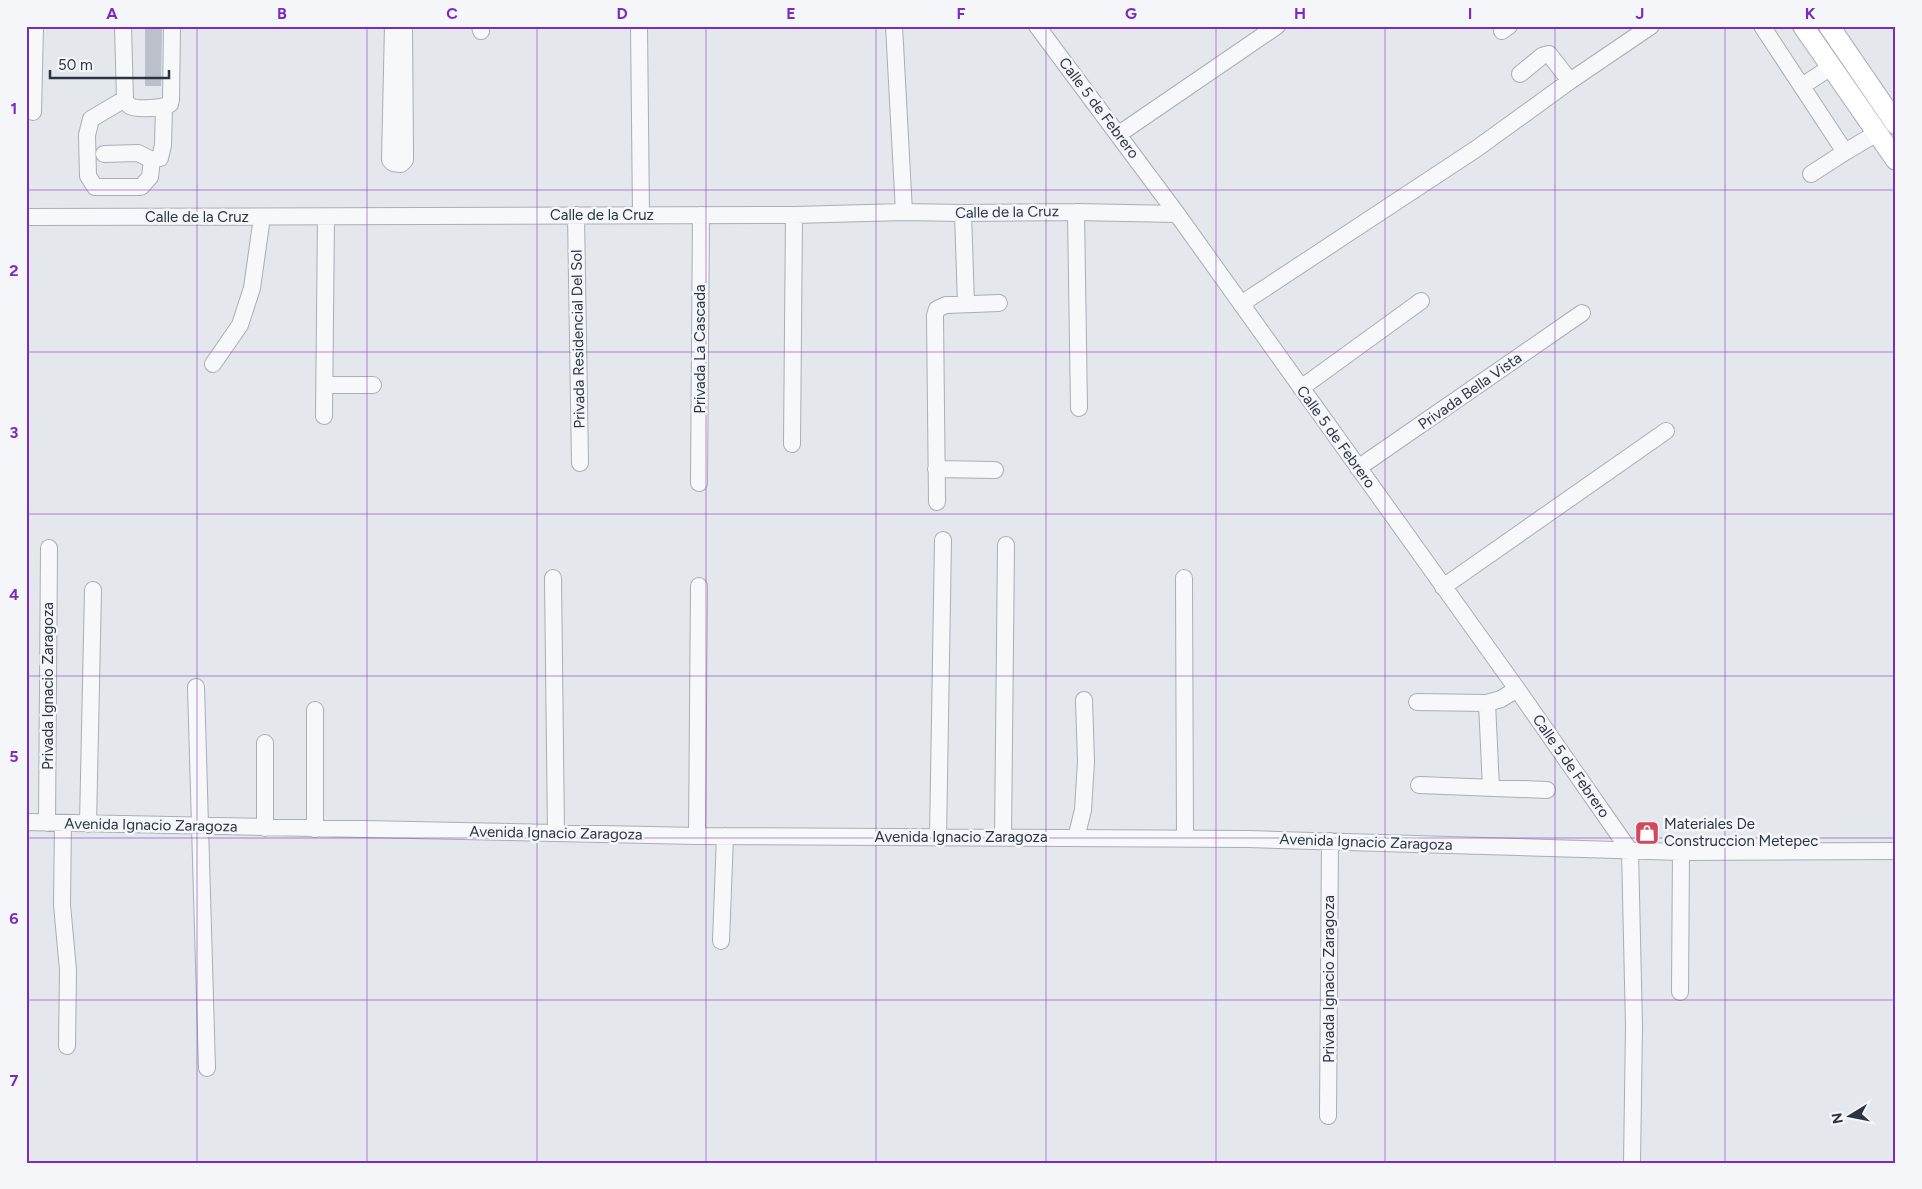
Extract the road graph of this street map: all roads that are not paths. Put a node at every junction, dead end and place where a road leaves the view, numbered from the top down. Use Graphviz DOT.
graph roads {
  1 [pos="35,26"];
  2 [pos="123,26"];
  3 [pos="172,26"];
  4 [pos="393,26"];
  5 [pos="404,26"];
  6 [pos="639,26"];
  7 [pos="894,26"];
  8 [pos="1037,26"];
  9 [pos="1277,26"];
  10 [pos="1651,26"];
  11 [pos="1762,26"];
  12 [pos="1803,26"];
  13 [pos="1829,26"];
  14 [pos="1831,67"];
  15 [pos="1520,74"];
  16 [pos="1570,81"];
  17 [pos="1802,86"];
  18 [pos="125,99"];
  19 [pos="164,107"];
  20 [pos="33,112"];
  21 [pos="1896,124"];
  22 [pos="1877,133"];
  23 [pos="1119,134"];
  24 [pos="1845,152"];
  25 [pos="104,154"];
  26 [pos="152,160"];
  27 [pos="1896,160"];
  28 [pos="1811,174"];
  29 [pos="904,212"];
  30 [pos="1076,212"];
  31 [pos="963,214"];
  32 [pos="1177,214"];
  33 [pos="576,215"];
  34 [pos="641,215"];
  35 [pos="701,215"];
  36 [pos="794,215"];
  37 [pos="326,216"];
  38 [pos="262,217"];
  39 [pos="26,218"];
  40 [pos="1421,301"];
  41 [pos="999,303"];
  42 [pos="966,304"];
  43 [pos="1241,304"];
  44 [pos="1582,313"];
  45 [pos="213,364"];
  46 [pos="325,385"];
  47 [pos="373,385"];
  48 [pos="1301,388"];
  49 [pos="1080,408"];
  50 [pos="324,416"];
  51 [pos="1666,431"];
  52 [pos="792,444"];
  53 [pos="580,463"];
  54 [pos="1358,468"];
  55 [pos="936,469"];
  56 [pos="995,470"];
  57 [pos="699,483"];
  58 [pos="937,502"];
  59 [pos="943,540"];
  60 [pos="1006,545"];
  61 [pos="49,548"];
  62 [pos="553,578"];
  63 [pos="1184,578"];
  64 [pos="699,586"];
  65 [pos="1444,586"];
  66 [pos="93,590"];
  67 [pos="196,688"];
  68 [pos="1517,688"];
  69 [pos="1084,700"];
  70 [pos="1417,702"];
  71 [pos="1487,703"];
  72 [pos="315,710"];
  73 [pos="265,742"];
  74 [pos="1419,786"];
  75 [pos="1491,788"];
  76 [pos="1548,790"];
  77 [pos="26,822"];
  78 [pos="55,823"];
  79 [pos="88,824"];
  80 [pos="200,826"];
  81 [pos="265,828"];
  82 [pos="315,829"];
  83 [pos="556,833"];
  84 [pos="696,836"];
  85 [pos="725,836"];
  86 [pos="938,838"];
  87 [pos="1003,838"];
  88 [pos="1076,838"];
  89 [pos="1185,839"];
  90 [pos="1330,841"];
  91 [pos="1630,851"];
  92 [pos="1896,851"];
  93 [pos="1681,852"];
  94 [pos="721,941"];
  95 [pos="1680,992"];
  96 [pos="67,1046"];
  97 [pos="207,1068"];
  98 [pos="1328,1116"];
  99 [pos="1632,1163"];
  1 -- 20 [label="street"];
  2 -- 18 [label="street"];
  3 -- 19 [label="street"];
  4 -- 5 [label="street"];
  6 -- 34 [label="street"];
  7 -- 29 [label="street"];
  8 -- 23 [label="street, Calle 5 de Febrero"];
  9 -- 23 [label="street"];
  10 -- 16 [label="street"];
  11 -- 17 [label="street"];
  12 -- 14 [label="main road"];
  13 -- 21 [label="main road"];
  14 -- 17 [label="street"];
  14 -- 22 [label="main road"];
  15 -- 16 [label="street"];
  16 -- 43 [label="street"];
  17 -- 24 [label="street"];
  18 -- 19 [label="street"];
  18 -- 26 [label="street"];
  19 -- 26 [label="street"];
  22 -- 24 [label="street"];
  22 -- 27 [label="main road"];
  23 -- 32 [label="street, Calle 5 de Febrero"];
  24 -- 28 [label="street"];
  25 -- 26 [label="street"];
  29 -- 31 [label="street, Calle de la Cruz"];
  29 -- 36 [label="street, Calle de la Cruz"];
  30 -- 31 [label="street, Calle de la Cruz"];
  30 -- 32 [label="street, Calle de la Cruz"];
  30 -- 49 [label="street"];
  31 -- 42 [label="street"];
  32 -- 43 [label="street, Calle 5 de Febrero"];
  33 -- 34 [label="street, Calle de la Cruz"];
  33 -- 37 [label="street, Calle de la Cruz"];
  33 -- 53 [label="street, Privada Residencial Del Sol"];
  34 -- 35 [label="street, Calle de la Cruz"];
  35 -- 36 [label="street, Calle de la Cruz"];
  35 -- 57 [label="street, Privada La Cascada"];
  36 -- 52 [label="street"];
  37 -- 38 [label="street, Calle de la Cruz"];
  37 -- 46 [label="street"];
  38 -- 39 [label="street, Calle de la Cruz"];
  38 -- 45 [label="street"];
  40 -- 48 [label="street"];
  41 -- 42 [label="street"];
  42 -- 55 [label="street"];
  43 -- 48 [label="street, Calle 5 de Febrero"];
  44 -- 54 [label="street, Privada Bella Vista"];
  46 -- 47 [label="street"];
  46 -- 50 [label="street"];
  48 -- 54 [label="street, Calle 5 de Febrero"];
  51 -- 65 [label="street"];
  54 -- 65 [label="street, Calle 5 de Febrero"];
  55 -- 56 [label="street"];
  55 -- 58 [label="street"];
  59 -- 86 [label="street"];
  60 -- 87 [label="street"];
  61 -- 78 [label="street, Privada Ignacio Zaragoza"];
  62 -- 83 [label="street"];
  63 -- 89 [label="street"];
  64 -- 84 [label="street"];
  65 -- 68 [label="street, Calle 5 de Febrero"];
  66 -- 79 [label="street"];
  67 -- 80 [label="street"];
  68 -- 71 [label="street"];
  68 -- 91 [label="street, Calle 5 de Febrero"];
  69 -- 88 [label="street"];
  70 -- 71 [label="street"];
  71 -- 75 [label="street"];
  72 -- 82 [label="street"];
  73 -- 81 [label="street"];
  74 -- 75 [label="street"];
  75 -- 76 [label="street"];
  77 -- 78 [label="street, Avenida Ignacio Zaragoza"];
  78 -- 79 [label="street, Avenida Ignacio Zaragoza"];
  78 -- 96 [label="street, Privada Ignacio Zaragoza"];
  79 -- 80 [label="street, Avenida Ignacio Zaragoza"];
  80 -- 81 [label="street, Avenida Ignacio Zaragoza"];
  80 -- 97 [label="street"];
  81 -- 82 [label="street, Avenida Ignacio Zaragoza"];
  82 -- 83 [label="street, Avenida Ignacio Zaragoza"];
  83 -- 84 [label="street, Avenida Ignacio Zaragoza"];
  84 -- 85 [label="street, Avenida Ignacio Zaragoza"];
  85 -- 86 [label="street, Avenida Ignacio Zaragoza"];
  85 -- 94 [label="street"];
  86 -- 87 [label="street, Avenida Ignacio Zaragoza"];
  87 -- 88 [label="street, Avenida Ignacio Zaragoza"];
  88 -- 89 [label="street, Avenida Ignacio Zaragoza"];
  89 -- 90 [label="street, Avenida Ignacio Zaragoza"];
  90 -- 91 [label="street, Avenida Ignacio Zaragoza"];
  90 -- 98 [label="street, Privada Ignacio Zaragoza"];
  91 -- 93 [label="street, Avenida Ignacio Zaragoza"];
  91 -- 99 [label="street"];
  92 -- 93 [label="street, Avenida Ignacio Zaragoza"];
  93 -- 95 [label="street"];
}
